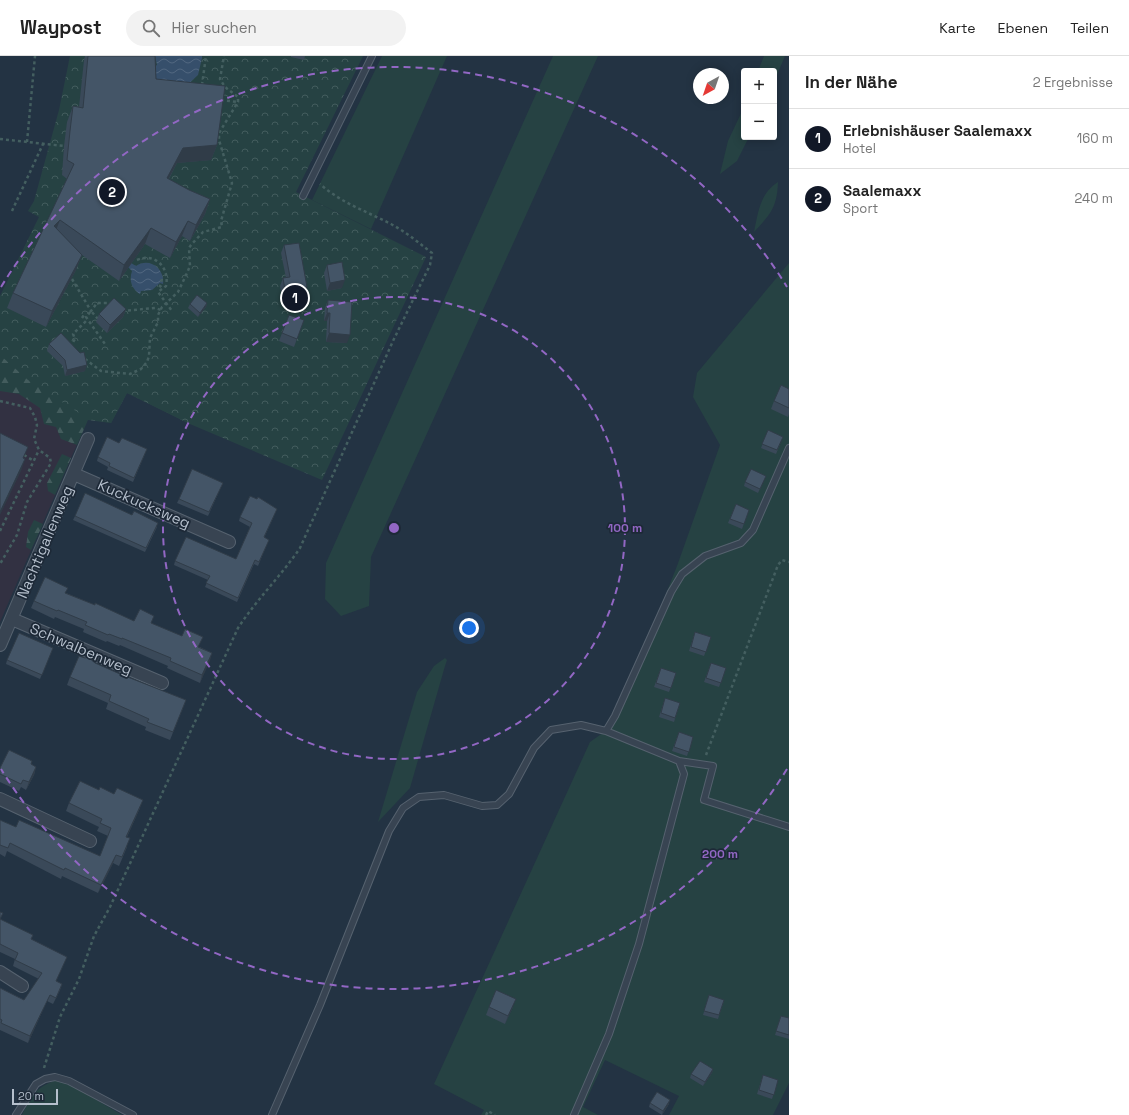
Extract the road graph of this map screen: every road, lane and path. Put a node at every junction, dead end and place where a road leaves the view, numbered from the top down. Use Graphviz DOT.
graph roads {
  1 [pos="35,56"];
  2 [pos="206,56"];
  3 [pos="224,56"];
  4 [pos="372,56"];
  5 [pos="197,90"];
  6 [pos="218,99"];
  7 [pos="238,102"];
  8 [pos="0,139"];
  9 [pos="27,142"];
  10 [pos="43,144"];
  11 [pos="64,146"];
  12 [pos="312,177"];
  13 [pos="303,196"];
  14 [pos="12,211"];
  15 [pos="137,260"];
  16 [pos="72,279"];
  17 [pos="162,279"];
  18 [pos="163,289"];
  19 [pos="166,303"];
  20 [pos="115,306"];
  21 [pos="161,310"];
  22 [pos="91,311"];
  23 [pos="121,311"];
  24 [pos="172,311"];
  25 [pos="82,318"];
  26 [pos="87,318"];
  27 [pos="98,319"];
  28 [pos="106,344"];
  29 [pos="70,347"];
  30 [pos="75,351"];
  31 [pos="66,353"];
  32 [pos="81,356"];
  33 [pos="0,401"];
  34 [pos="88,439"];
  35 [pos="789,448"];
  36 [pos="39,450"];
  37 [pos="20,454"];
  38 [pos="34,460"];
  39 [pos="74,474"];
  40 [pos="0,531"];
  41 [pos="229,542"];
  42 [pos="789,562"];
  43 [pos="0,564"];
  44 [pos="12,619"];
  45 [pos="0,645"];
  46 [pos="162,683"];
  47 [pos="606,731"];
  48 [pos="679,761"];
  49 [pos="703,765"];
  50 [pos="0,799"];
  51 [pos="789,827"];
  52 [pos="87,837"];
  53 [pos="0,972"];
  54 [pos="19,981"];
  55 [pos="45,1079"];
  56 [pos="16,1115"];
  57 [pos="133,1115"];
  58 [pos="272,1115"];
  59 [pos="486,1115"];
  60 [pos="495,1115"];
  61 [pos="574,1115"];
  1 -- 9 [label="path"];
  2 -- 5 [label="path"];
  3 -- 7 [label="path"];
  4 -- 12 [label="lane"];
  6 -- 7 [label="path"];
  7 -- 19 [label="path"];
  8 -- 9 [label="path"];
  9 -- 10 [label="path"];
  10 -- 11 [label="path"];
  10 -- 14 [label="path"];
  12 -- 13 [label="lane"];
  12 -- 55 [label="path"];
  15 -- 18 [label="path"];
  16 -- 22 [label="path"];
  17 -- 18 [label="path"];
  18 -- 19 [label="path"];
  19 -- 21 [label="path"];
  19 -- 24 [label="path"];
  20 -- 22 [label="path"];
  21 -- 23 [label="path"];
  21 -- 32 [label="path"];
  22 -- 26 [label="path"];
  22 -- 27 [label="path"];
  25 -- 26 [label="path"];
  26 -- 28 [label="path"];
  26 -- 29 [label="path"];
  29 -- 30 [label="path"];
  29 -- 31 [label="path"];
  33 -- 36 [label="path"];
  34 -- 39 [label="street, Nachtigallenweg"];
  35 -- 47 [label="lane"];
  36 -- 38 [label="path"];
  36 -- 43 [label="path"];
  37 -- 38 [label="path"];
  38 -- 40 [label="path"];
  39 -- 41 [label="street, Kuckucksweg"];
  39 -- 44 [label="street, Nachtigallenweg"];
  42 -- 49 [label="path"];
  44 -- 45 [label="street, Nachtigallenweg"];
  44 -- 46 [label="street, Schwalbenweg"];
  47 -- 48 [label="lane"];
  47 -- 58 [label="lane"];
  48 -- 49 [label="lane"];
  48 -- 61 [label="lane"];
  49 -- 51 [label="lane"];
  50 -- 52 [label="street"];
  53 -- 54 [label="street"];
  55 -- 56 [label="lane"];
  55 -- 57 [label="lane"];
  59 -- 60 [label="path"];
}
